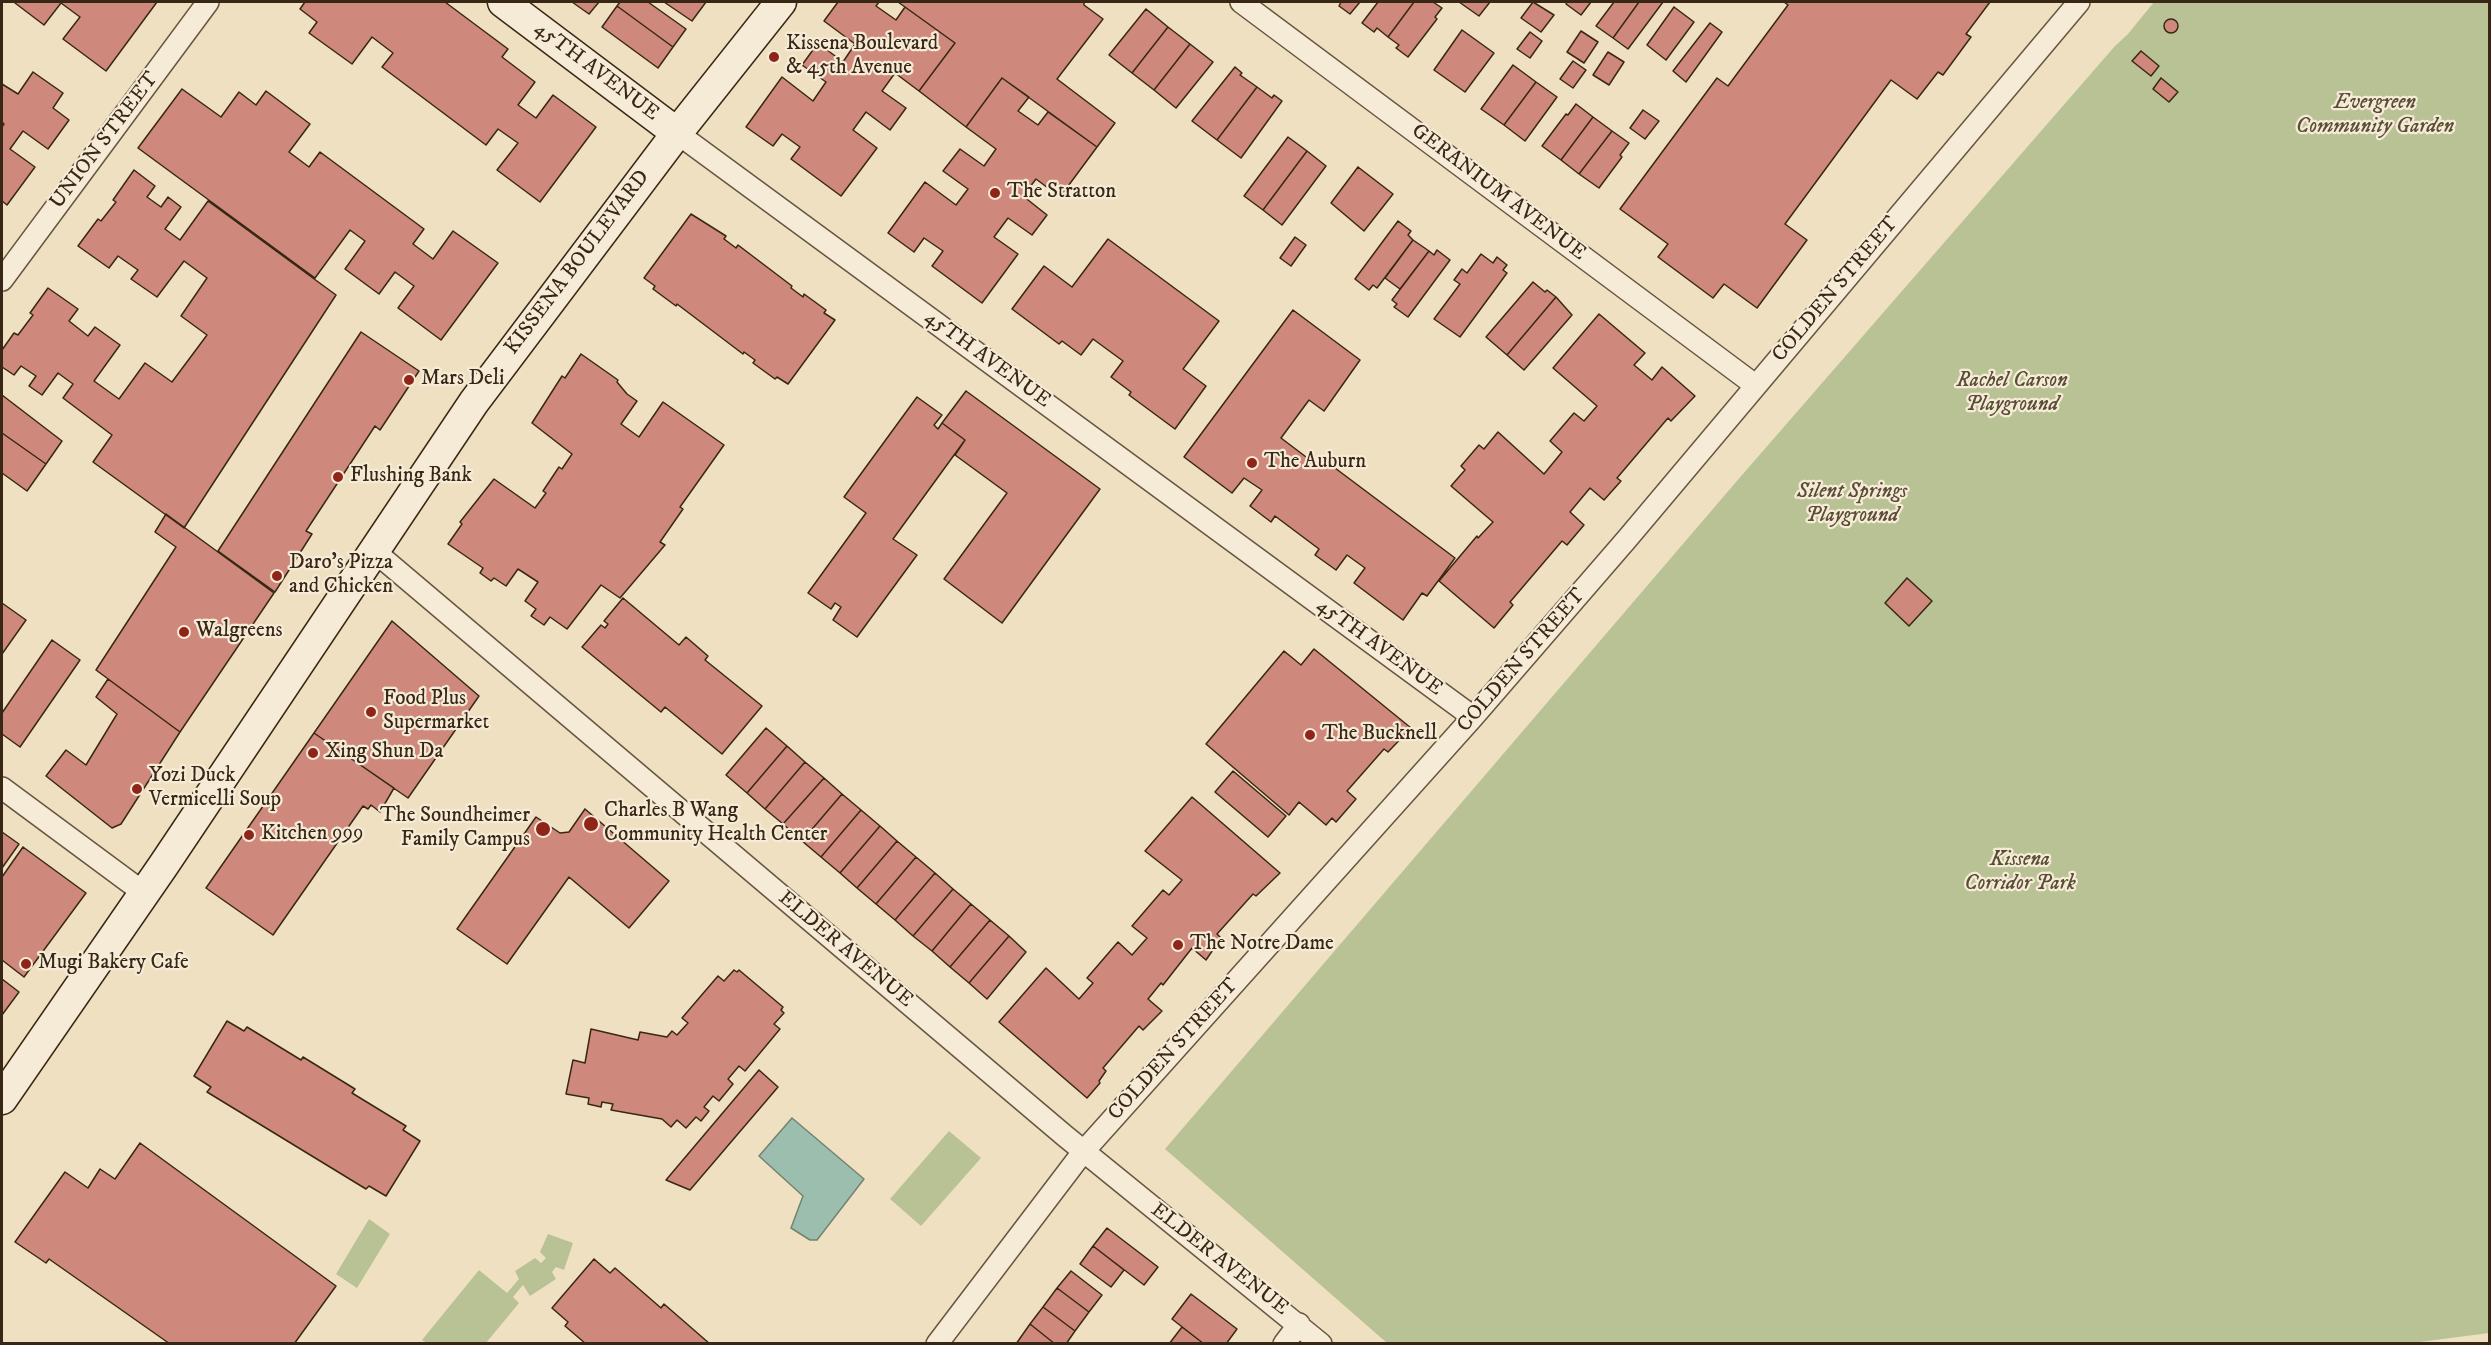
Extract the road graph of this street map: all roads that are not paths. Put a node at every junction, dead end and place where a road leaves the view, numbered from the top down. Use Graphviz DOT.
graph roads {
  1 [pos="208,2"];
  2 [pos="503,2"];
  3 [pos="781,2"];
  4 [pos="1241,2"];
  5 [pos="2079,2"];
  6 [pos="677,133"];
  7 [pos="2,280"];
  8 [pos="1755,385"];
  9 [pos="374,551"];
  10 [pos="1473,717"];
  11 [pos="2,788"];
  12 [pos="144,893"];
  13 [pos="2,1099"];
  14 [pos="1083,1152"];
  15 [pos="1299,1324"];
  16 [pos="937,1344"];
  17 [pos="1284,1344"];
  18 [pos="1321,1344"];
  1 -- 7 [label="street, UNION STREET"];
  2 -- 6 [label="main road, 45TH AVENUE"];
  3 -- 6 [label="main road, KISSENA BOULEVARD"];
  4 -- 8 [label="street, GERANIUM AVENUE"];
  5 -- 8 [label="street, COLDEN STREET"];
  6 -- 9 [label="main road, KISSENA BOULEVARD"];
  6 -- 10 [label="street, 45TH AVENUE"];
  8 -- 10 [label="street, COLDEN STREET"];
  9 -- 12 [label="main road, KISSENA BOULEVARD"];
  9 -- 14 [label="street, ELDER AVENUE"];
  10 -- 14 [label="street, COLDEN STREET"];
  11 -- 12 [label="street"];
  12 -- 13 [label="main road, KISSENA BOULEVARD"];
  14 -- 15 [label="street, ELDER AVENUE"];
  14 -- 16 [label="street, COLDEN STREET"];
  15 -- 17 [label="street"];
  15 -- 18 [label="street, ELDER AVENUE"];
}
